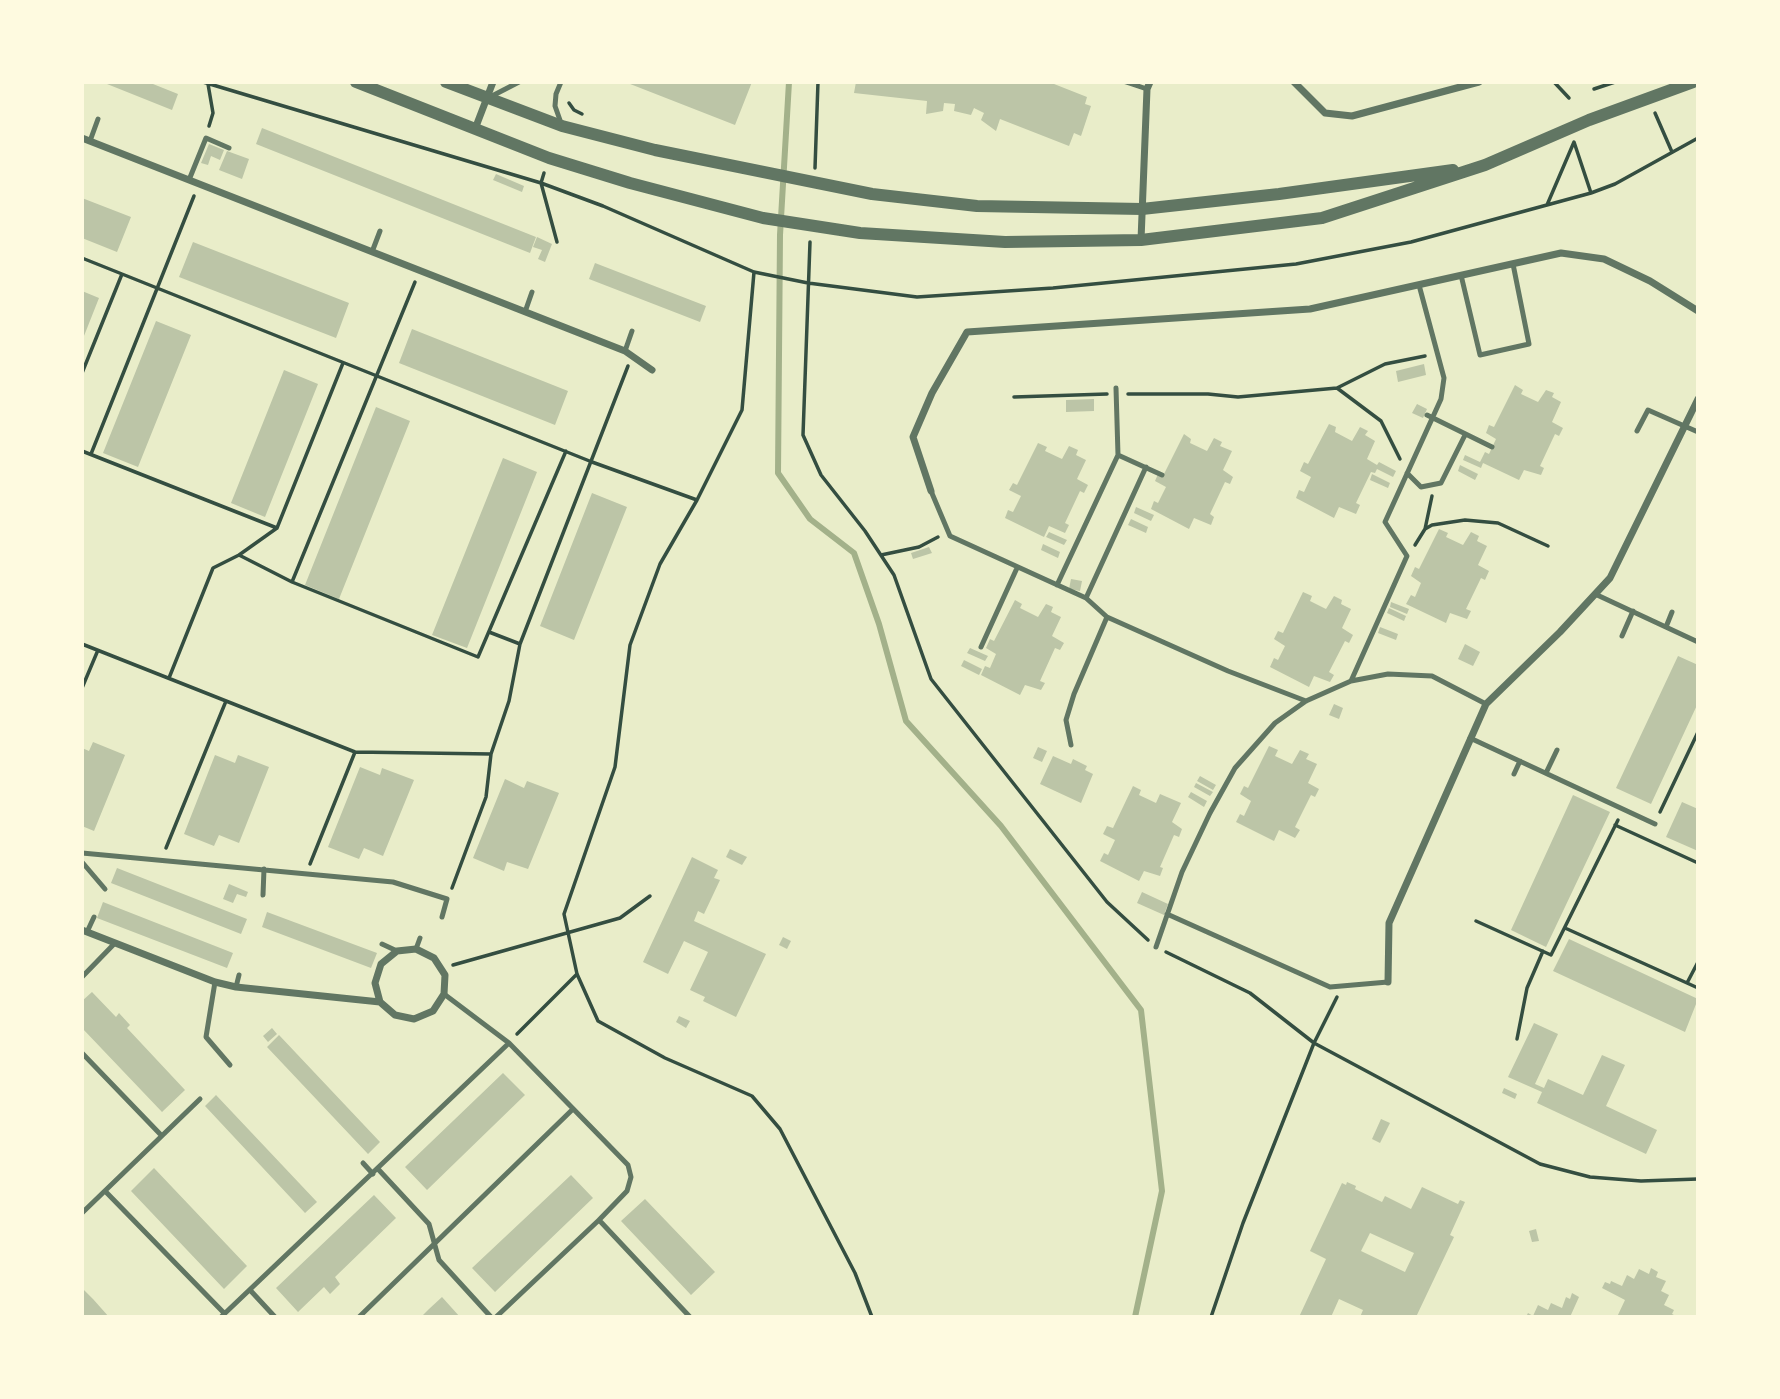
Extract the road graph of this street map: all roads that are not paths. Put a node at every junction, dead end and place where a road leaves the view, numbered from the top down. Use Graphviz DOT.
graph roads {
  1 [pos="356,82"];
  2 [pos="446,82"];
  3 [pos="493,82"];
  4 [pos="519,82"];
  5 [pos="561,82"];
  6 [pos="1126,82"];
  7 [pos="1294,82"];
  8 [pos="1479,82"];
  9 [pos="1693,82"];
  10 [pos="1149,85"];
  11 [pos="487,98"];
  12 [pos="98,119"];
  13 [pos="562,126"];
  14 [pos="475,129"];
  15 [pos="86,139"];
  16 [pos="229,148"];
  17 [pos="1485,165"];
  18 [pos="189,180"];
  19 [pos="1142,209"];
  20 [pos="380,231"];
  21 [pos="1141,240"];
  22 [pos="372,251"];
  23 [pos="1513,264"];
  24 [pos="1461,275"];
  25 [pos="1419,285"];
  26 [pos="532,292"];
  27 [pos="1698,311"];
  28 [pos="525,312"];
  29 [pos="632,331"];
  30 [pos="625,351"];
  31 [pos="652,370"];
  32 [pos="1116,391"];
  33 [pos="1698,399"];
  34 [pos="1429,417"];
  35 [pos="1685,426"];
  36 [pos="1637,431"];
  37 [pos="1698,432"];
  38 [pos="1465,435"];
  39 [pos="1492,447"];
  40 [pos="1118,455"];
  41 [pos="1146,467"];
  42 [pos="1407,473"];
  43 [pos="1162,475"];
  44 [pos="931,491"];
  45 [pos="1017,568"];
  46 [pos="1057,586"];
  47 [pos="1595,594"];
  48 [pos="1086,598"];
  49 [pos="1633,611"];
  50 [pos="1672,612"];
  51 [pos="1107,617"];
  52 [pos="1665,627"];
  53 [pos="1622,636"];
  54 [pos="1698,642"];
  55 [pos="981,647"];
  56 [pos="1351,681"];
  57 [pos="1306,701"];
  58 [pos="1486,704"];
  59 [pos="1469,737"];
  60 [pos="1071,745"];
  61 [pos="1557,750"];
  62 [pos="1520,761"];
  63 [pos="1546,773"];
  64 [pos="1514,775"];
  65 [pos="1655,824"];
  66 [pos="82,853"];
  67 [pos="82,862"];
  68 [pos="264,869"];
  69 [pos="105,889"];
  70 [pos="263,895"];
  71 [pos="1167,914"];
  72 [pos="94,917"];
  73 [pos="442,917"];
  74 [pos="85,931"];
  75 [pos="420,938"];
  76 [pos="115,943"];
  77 [pos="382,944"];
  78 [pos="1156,947"];
  79 [pos="416,949"];
  80 [pos="397,951"];
  81 [pos="239,975"];
  82 [pos="82,976"];
  83 [pos="215,982"];
  84 [pos="1388,982"];
  85 [pos="236,987"];
  86 [pos="444,995"];
  87 [pos="380,1002"];
  88 [pos="509,1043"];
  89 [pos="82,1053"];
  90 [pos="230,1065"];
  91 [pos="200,1099"];
  92 [pos="573,1109"];
  93 [pos="161,1135"];
  94 [pos="363,1163"];
  95 [pos="375,1171"];
  96 [pos="105,1191"];
  97 [pos="82,1213"];
  98 [pos="598,1220"];
  99 [pos="435,1245"];
  100 [pos="250,1290"];
  101 [pos="223,1315"];
  102 [pos="275,1317"];
  103 [pos="359,1317"];
  104 [pos="494,1317"];
  105 [pos="690,1317"];
  1 -- 14 [label="street"];
  2 -- 11 [label="street"];
  3 -- 11 [label="street"];
  4 -- 11 [label="lane"];
  5 -- 13 [label="lane"];
  6 -- 10 [label="lane"];
  7 -- 8 [label="street"];
  9 -- 17 [label="street"];
  10 -- 19 [label="street"];
  11 -- 13 [label="street"];
  11 -- 14 [label="street"];
  12 -- 15 [label="lane"];
  13 -- 19 [label="street"];
  14 -- 21 [label="street"];
  15 -- 18 [label="street"];
  16 -- 18 [label="lane"];
  17 -- 19 [label="street"];
  17 -- 21 [label="street"];
  18 -- 22 [label="street"];
  19 -- 21 [label="street"];
  20 -- 22 [label="lane"];
  22 -- 28 [label="street"];
  23 -- 24 [label="street"];
  23 -- 24 [label="lane"];
  23 -- 27 [label="street"];
  24 -- 25 [label="street"];
  25 -- 34 [label="lane"];
  25 -- 44 [label="street"];
  26 -- 28 [label="lane"];
  28 -- 30 [label="street"];
  29 -- 30 [label="lane"];
  30 -- 31 [label="street"];
  32 -- 40 [label="lane"];
  33 -- 35 [label="street"];
  34 -- 38 [label="lane"];
  34 -- 42 [label="lane"];
  35 -- 36 [label="lane"];
  35 -- 37 [label="lane"];
  35 -- 47 [label="street"];
  38 -- 39 [label="lane"];
  38 -- 42 [label="lane"];
  40 -- 41 [label="lane"];
  40 -- 46 [label="lane"];
  41 -- 43 [label="lane"];
  41 -- 48 [label="lane"];
  42 -- 56 [label="lane"];
  44 -- 45 [label="lane"];
  45 -- 46 [label="lane"];
  45 -- 55 [label="lane"];
  46 -- 48 [label="lane"];
  47 -- 49 [label="lane"];
  47 -- 58 [label="street"];
  48 -- 51 [label="lane"];
  49 -- 52 [label="lane"];
  49 -- 53 [label="lane"];
  50 -- 52 [label="lane"];
  51 -- 57 [label="lane"];
  51 -- 60 [label="lane"];
  52 -- 54 [label="lane"];
  56 -- 57 [label="lane"];
  56 -- 58 [label="lane"];
  57 -- 71 [label="lane"];
  58 -- 59 [label="street"];
  59 -- 62 [label="lane"];
  59 -- 84 [label="street"];
  61 -- 63 [label="lane"];
  62 -- 63 [label="lane"];
  62 -- 64 [label="lane"];
  63 -- 65 [label="lane"];
  66 -- 68 [label="lane"];
  67 -- 69 [label="lane"];
  68 -- 70 [label="lane"];
  68 -- 73 [label="lane"];
  71 -- 78 [label="lane"];
  71 -- 84 [label="lane"];
  72 -- 74 [label="lane"];
  74 -- 76 [label="street"];
  75 -- 79 [label="lane"];
  76 -- 82 [label="lane"];
  76 -- 83 [label="street"];
  77 -- 80 [label="lane"];
  79 -- 80 [label="street"];
  79 -- 86 [label="street"];
  80 -- 87 [label="street"];
  81 -- 85 [label="lane"];
  83 -- 85 [label="street"];
  83 -- 90 [label="lane"];
  85 -- 87 [label="street"];
  86 -- 87 [label="street"];
  86 -- 88 [label="lane"];
  88 -- 92 [label="lane"];
  88 -- 95 [label="lane"];
  89 -- 93 [label="lane"];
  91 -- 93 [label="lane"];
  92 -- 98 [label="lane"];
  92 -- 99 [label="lane"];
  93 -- 96 [label="lane"];
  94 -- 95 [label="lane"];
  95 -- 99 [label="lane"];
  95 -- 100 [label="lane"];
  96 -- 97 [label="lane"];
  96 -- 101 [label="lane"];
  98 -- 104 [label="lane"];
  98 -- 105 [label="lane"];
  99 -- 103 [label="lane"];
  99 -- 104 [label="lane"];
  100 -- 101 [label="lane"];
  100 -- 102 [label="lane"];
}
